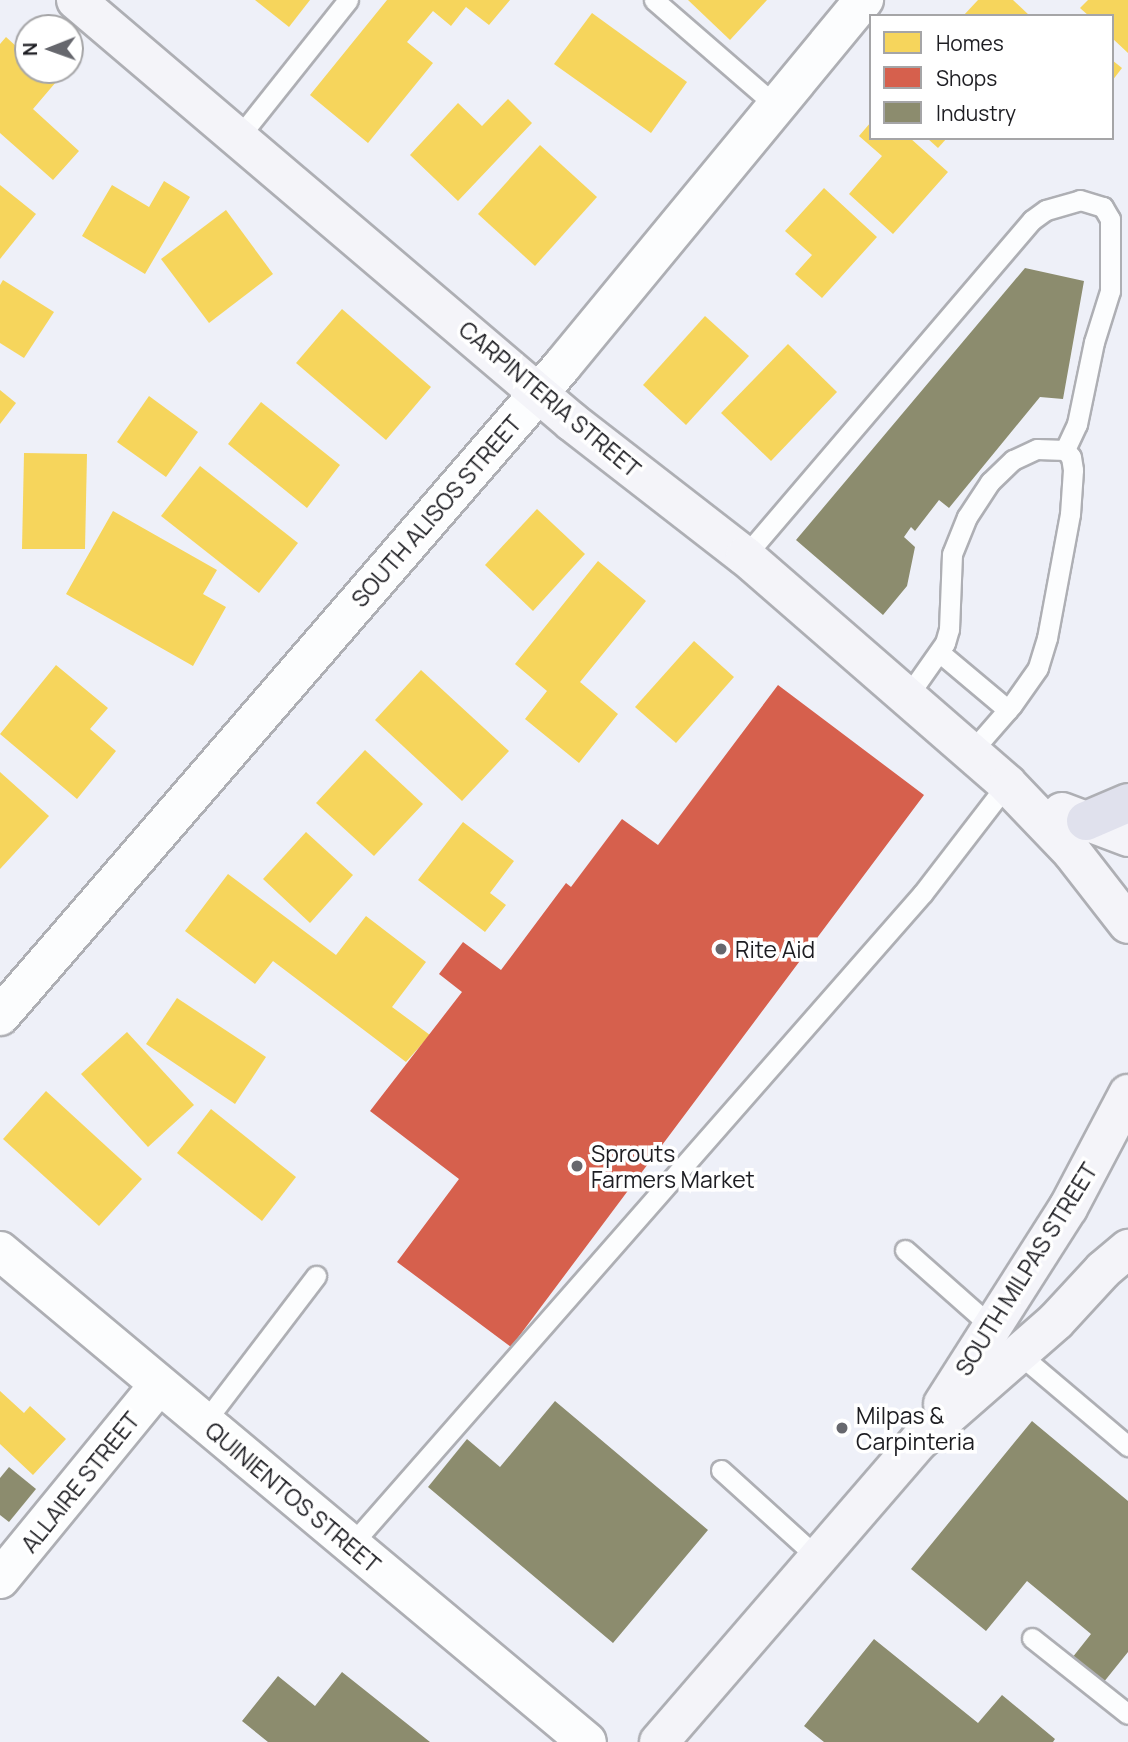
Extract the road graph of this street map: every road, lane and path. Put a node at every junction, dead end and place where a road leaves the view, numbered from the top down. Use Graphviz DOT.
graph roads {
  1 [pos="76,0"];
  2 [pos="348,0"];
  3 [pos="654,0"];
  4 [pos="863,0"];
  5 [pos="774,104"];
  6 [pos="239,137"];
  7 [pos="538,392"];
  8 [pos="1065,450"];
  9 [pos="745,556"];
  10 [pos="939,652"];
  11 [pos="907,697"];
  12 [pos="1008,710"];
  13 [pos="971,752"];
  14 [pos="1015,791"];
  15 [pos="1128,803"];
  16 [pos="1086,821"];
  17 [pos="1128,837"];
  18 [pos="1128,924"];
  19 [pos="0,1016"];
  20 [pos="1128,1094"];
  21 [pos="1128,1249"];
  22 [pos="905,1250"];
  23 [pos="0,1251"];
  24 [pos="316,1276"];
  25 [pos="992,1327"];
  26 [pos="1018,1354"];
  27 [pos="159,1385"];
  28 [pos="204,1423"];
  29 [pos="919,1441"];
  30 [pos="1128,1447"];
  31 [pos="720,1470"];
  32 [pos="351,1545"];
  33 [pos="817,1557"];
  34 [pos="0,1579"];
  35 [pos="1032,1638"];
  36 [pos="1128,1714"];
  37 [pos="587,1742"];
  38 [pos="659,1742"];
  1 -- 6 [label="street, CARPINTERIA STREET"];
  2 -- 6 [label="lane"];
  3 -- 5 [label="lane"];
  4 -- 5 [label="street, SOUTH ALISOS STREET"];
  5 -- 7 [label="street, SOUTH ALISOS STREET"];
  6 -- 7 [label="street, CARPINTERIA STREET"];
  7 -- 9 [label="street, CARPINTERIA STREET"];
  7 -- 19 [label="street, SOUTH ALISOS STREET"];
  8 -- 9 [label="lane"];
  8 -- 10 [label="lane"];
  8 -- 12 [label="lane"];
  9 -- 11 [label="street, CARPINTERIA STREET"];
  10 -- 11 [label="lane"];
  10 -- 12 [label="lane"];
  11 -- 13 [label="street, CARPINTERIA STREET"];
  12 -- 13 [label="lane"];
  13 -- 14 [label="street, CARPINTERIA STREET"];
  14 -- 16 [label="street, CARPINTERIA STREET"];
  14 -- 18 [label="street, CARPINTERIA STREET"];
  14 -- 32 [label="lane"];
  15 -- 16 [label="highway"];
  16 -- 17 [label="street, CARPINTERIA STREET"];
  20 -- 25 [label="street, SOUTH MILPAS STREET"];
  21 -- 26 [label="street, SOUTH MILPAS STREET"];
  22 -- 25 [label="lane"];
  23 -- 27 [label="street, QUINIENTOS STREET"];
  24 -- 28 [label="lane"];
  25 -- 29 [label="street, SOUTH MILPAS STREET"];
  26 -- 29 [label="street, SOUTH MILPAS STREET"];
  26 -- 30 [label="lane"];
  27 -- 28 [label="street, QUINIENTOS STREET"];
  27 -- 34 [label="street, ALLAIRE STREET"];
  28 -- 32 [label="street, QUINIENTOS STREET"];
  29 -- 33 [label="street, SOUTH MILPAS STREET"];
  31 -- 33 [label="lane"];
  32 -- 37 [label="street, QUINIENTOS STREET"];
  33 -- 38 [label="street, SOUTH MILPAS STREET"];
  35 -- 36 [label="lane"];
}
